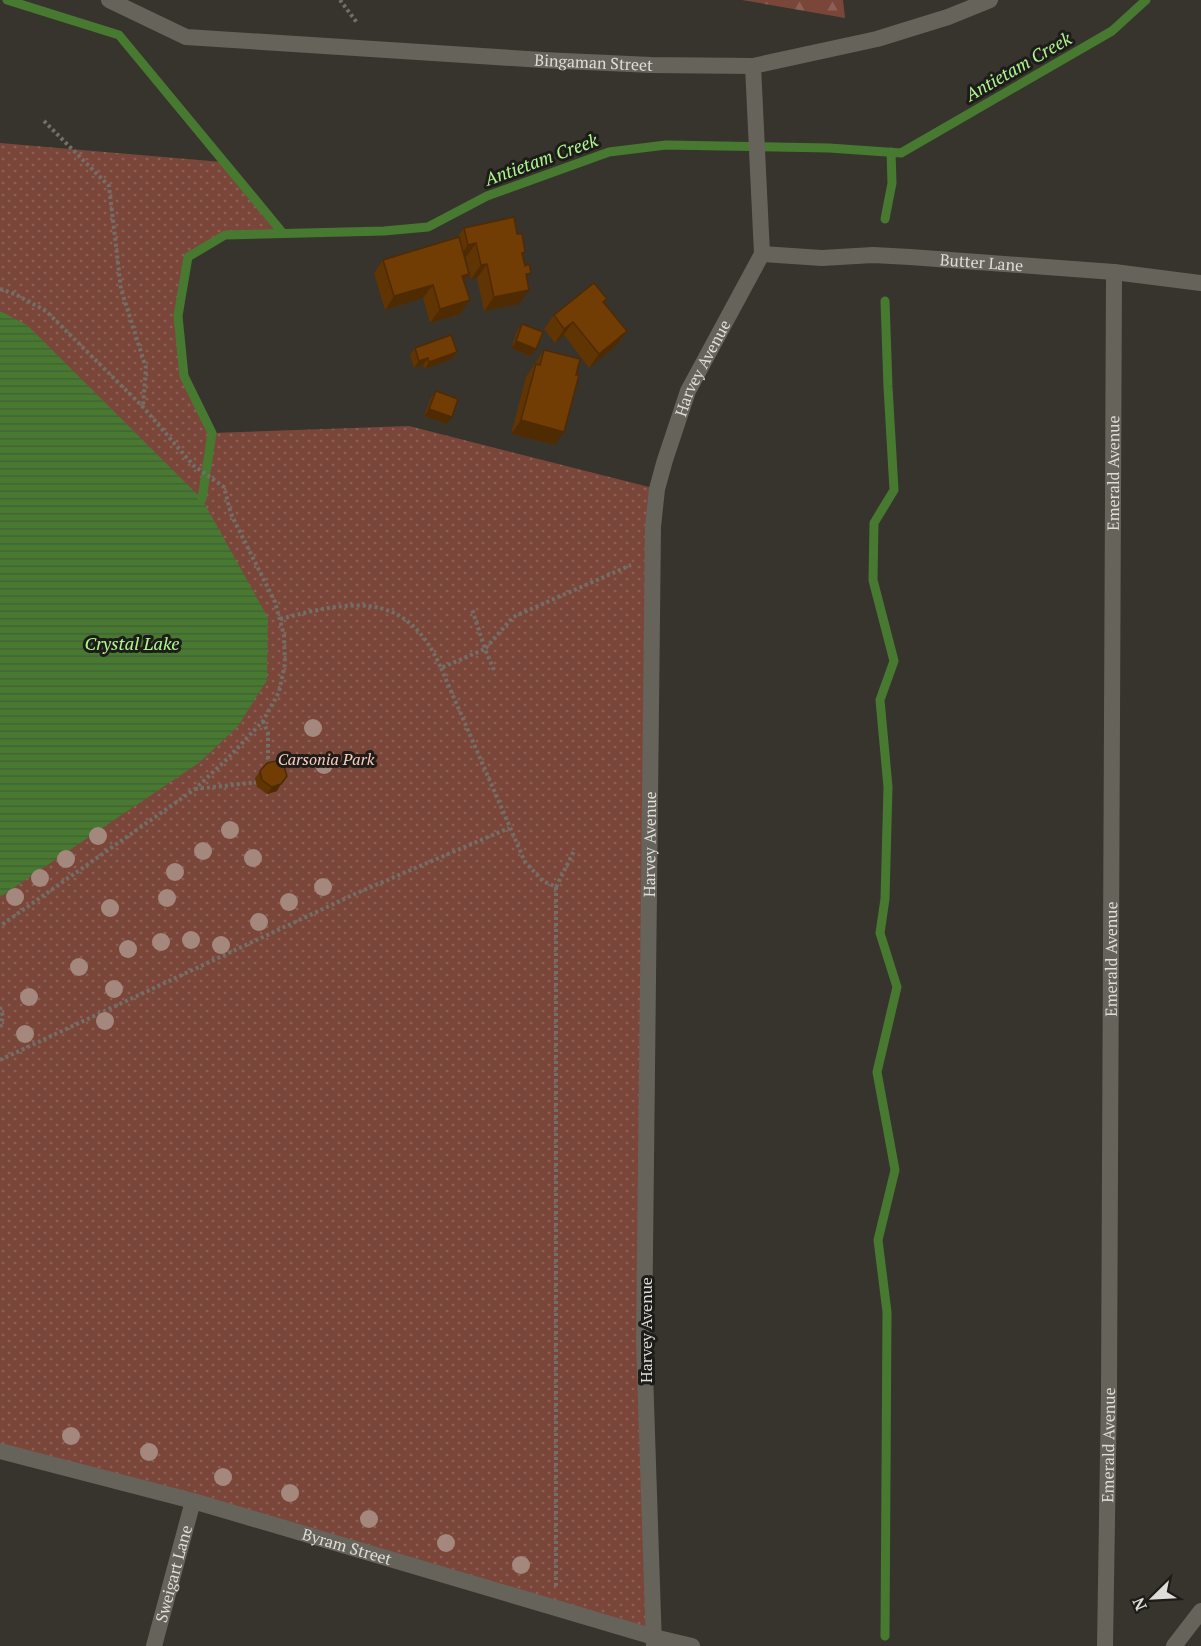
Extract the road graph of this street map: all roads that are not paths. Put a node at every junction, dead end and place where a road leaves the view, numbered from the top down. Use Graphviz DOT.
graph roads {
  1 [pos="109,0"];
  2 [pos="990,0"];
  3 [pos="753,66"];
  4 [pos="762,254"];
  5 [pos="1114,272"];
  6 [pos="1201,283"];
  7 [pos="0,1451"];
  8 [pos="193,1501"];
  9 [pos="1201,1611"];
  10 [pos="654,1642"];
  11 [pos="154,1646"];
  12 [pos="692,1646"];
  13 [pos="1106,1646"];
  14 [pos="1174,1646"];
  1 -- 3 [label="street, Bingaman Street"];
  2 -- 3 [label="street, Bingaman Street"];
  3 -- 4 [label="street"];
  4 -- 5 [label="street, Butter Lane"];
  4 -- 10 [label="street, Harvey Avenue"];
  5 -- 6 [label="street, Butter Lane"];
  5 -- 13 [label="street, Emerald Avenue"];
  7 -- 8 [label="street, Byram Street"];
  8 -- 10 [label="street, Byram Street"];
  8 -- 11 [label="street, Sweigart Lane"];
  9 -- 14 [label="street"];
  10 -- 12 [label="street, Byram Street"];
}
